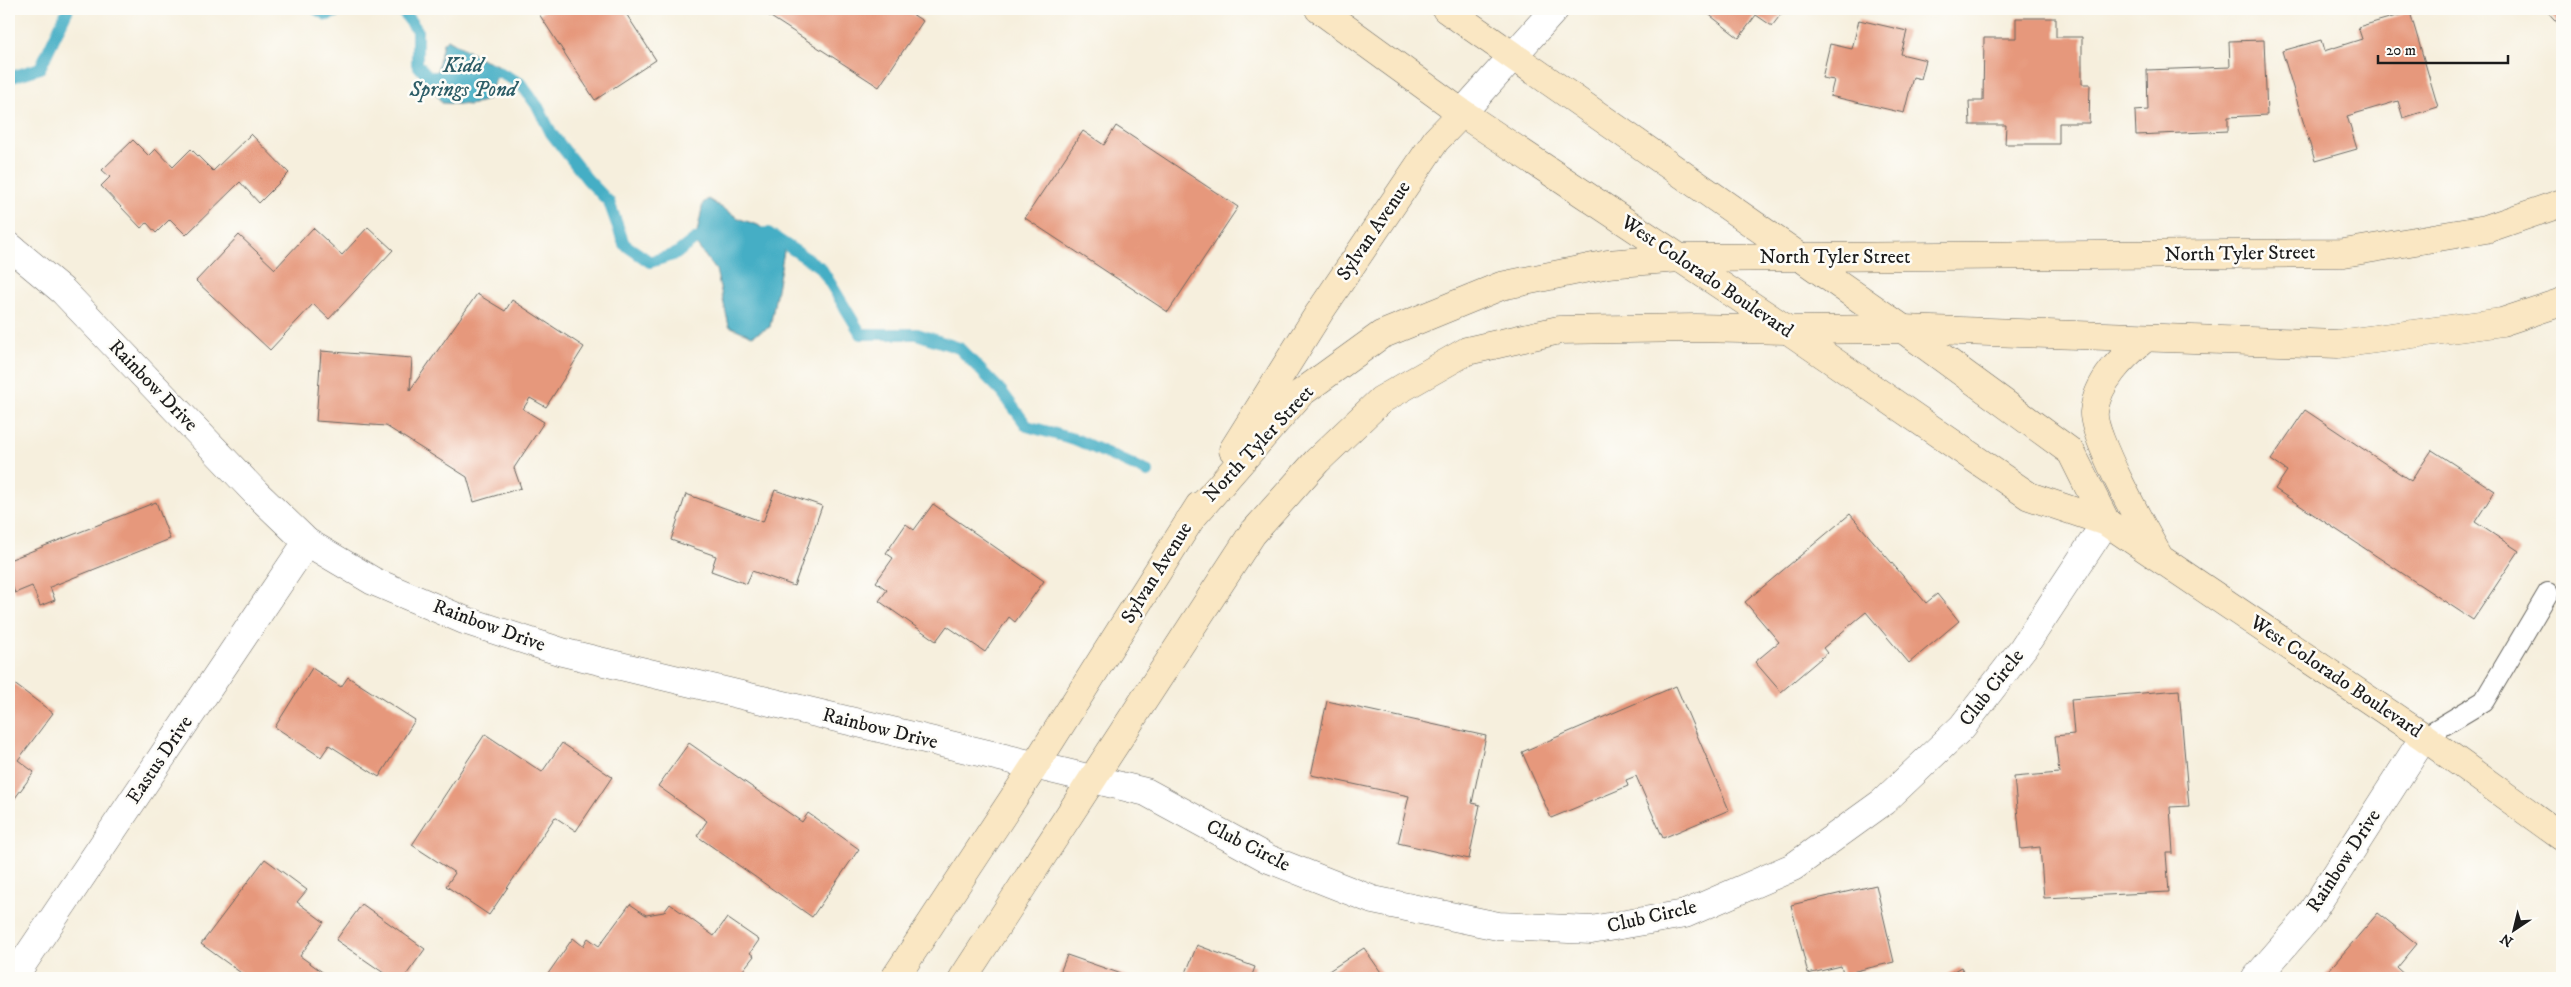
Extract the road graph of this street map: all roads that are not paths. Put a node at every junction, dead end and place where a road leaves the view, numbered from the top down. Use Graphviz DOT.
graph roads {
  1 [pos="1318,9"];
  2 [pos="1446,9"];
  3 [pos="1555,9"];
  4 [pos="1514,55"];
  5 [pos="1462,113"];
  6 [pos="2562,203"];
  7 [pos="9,246"];
  8 [pos="1679,258"];
  9 [pos="1800,258"];
  10 [pos="2562,302"];
  11 [pos="1903,329"];
  12 [pos="1788,330"];
  13 [pos="2145,338"];
  14 [pos="1190,521"];
  15 [pos="2106,522"];
  16 [pos="307,542"];
  17 [pos="2160,558"];
  18 [pos="2548,593"];
  19 [pos="2424,737"];
  20 [pos="1034,767"];
  21 [pos="1091,779"];
  22 [pos="2562,836"];
  23 [pos="13,978"];
  24 [pos="895,978"];
  25 [pos="963,978"];
  26 [pos="2256,978"];
  1 -- 5 [label="main road, West Colorado Boulevard"];
  2 -- 4 [label="main road, West Colorado Boulevard"];
  3 -- 4 [label="street, Sylvan Avenue"];
  4 -- 5 [label="street, Sylvan Avenue"];
  4 -- 9 [label="main road, West Colorado Boulevard"];
  5 -- 8 [label="main road, West Colorado Boulevard"];
  5 -- 14 [label="main road, Sylvan Avenue"];
  6 -- 9 [label="main road, North Tyler Street"];
  7 -- 16 [label="street, Rainbow Drive"];
  8 -- 9 [label="main road, North Tyler Street"];
  8 -- 12 [label="main road, West Colorado Boulevard"];
  8 -- 14 [label="main road, North Tyler Street"];
  9 -- 11 [label="main road, West Colorado Boulevard"];
  10 -- 13 [label="main road"];
  11 -- 12 [label="main road"];
  11 -- 13 [label="main road"];
  11 -- 15 [label="main road, West Colorado Boulevard"];
  12 -- 15 [label="main road, West Colorado Boulevard"];
  12 -- 21 [label="main road"];
  13 -- 17 [label="main road"];
  14 -- 20 [label="main road, Sylvan Avenue"];
  15 -- 17 [label="main road, West Colorado Boulevard"];
  15 -- 21 [label="street, Club Circle"];
  16 -- 20 [label="street, Rainbow Drive"];
  16 -- 23 [label="street, Eastus Drive"];
  17 -- 19 [label="main road, West Colorado Boulevard"];
  18 -- 19 [label="lane"];
  19 -- 22 [label="main road, West Colorado Boulevard"];
  19 -- 26 [label="street, Rainbow Drive"];
  20 -- 21 [label="street, Rainbow Drive"];
  20 -- 24 [label="main road, Sylvan Avenue"];
  21 -- 25 [label="main road"];
}
